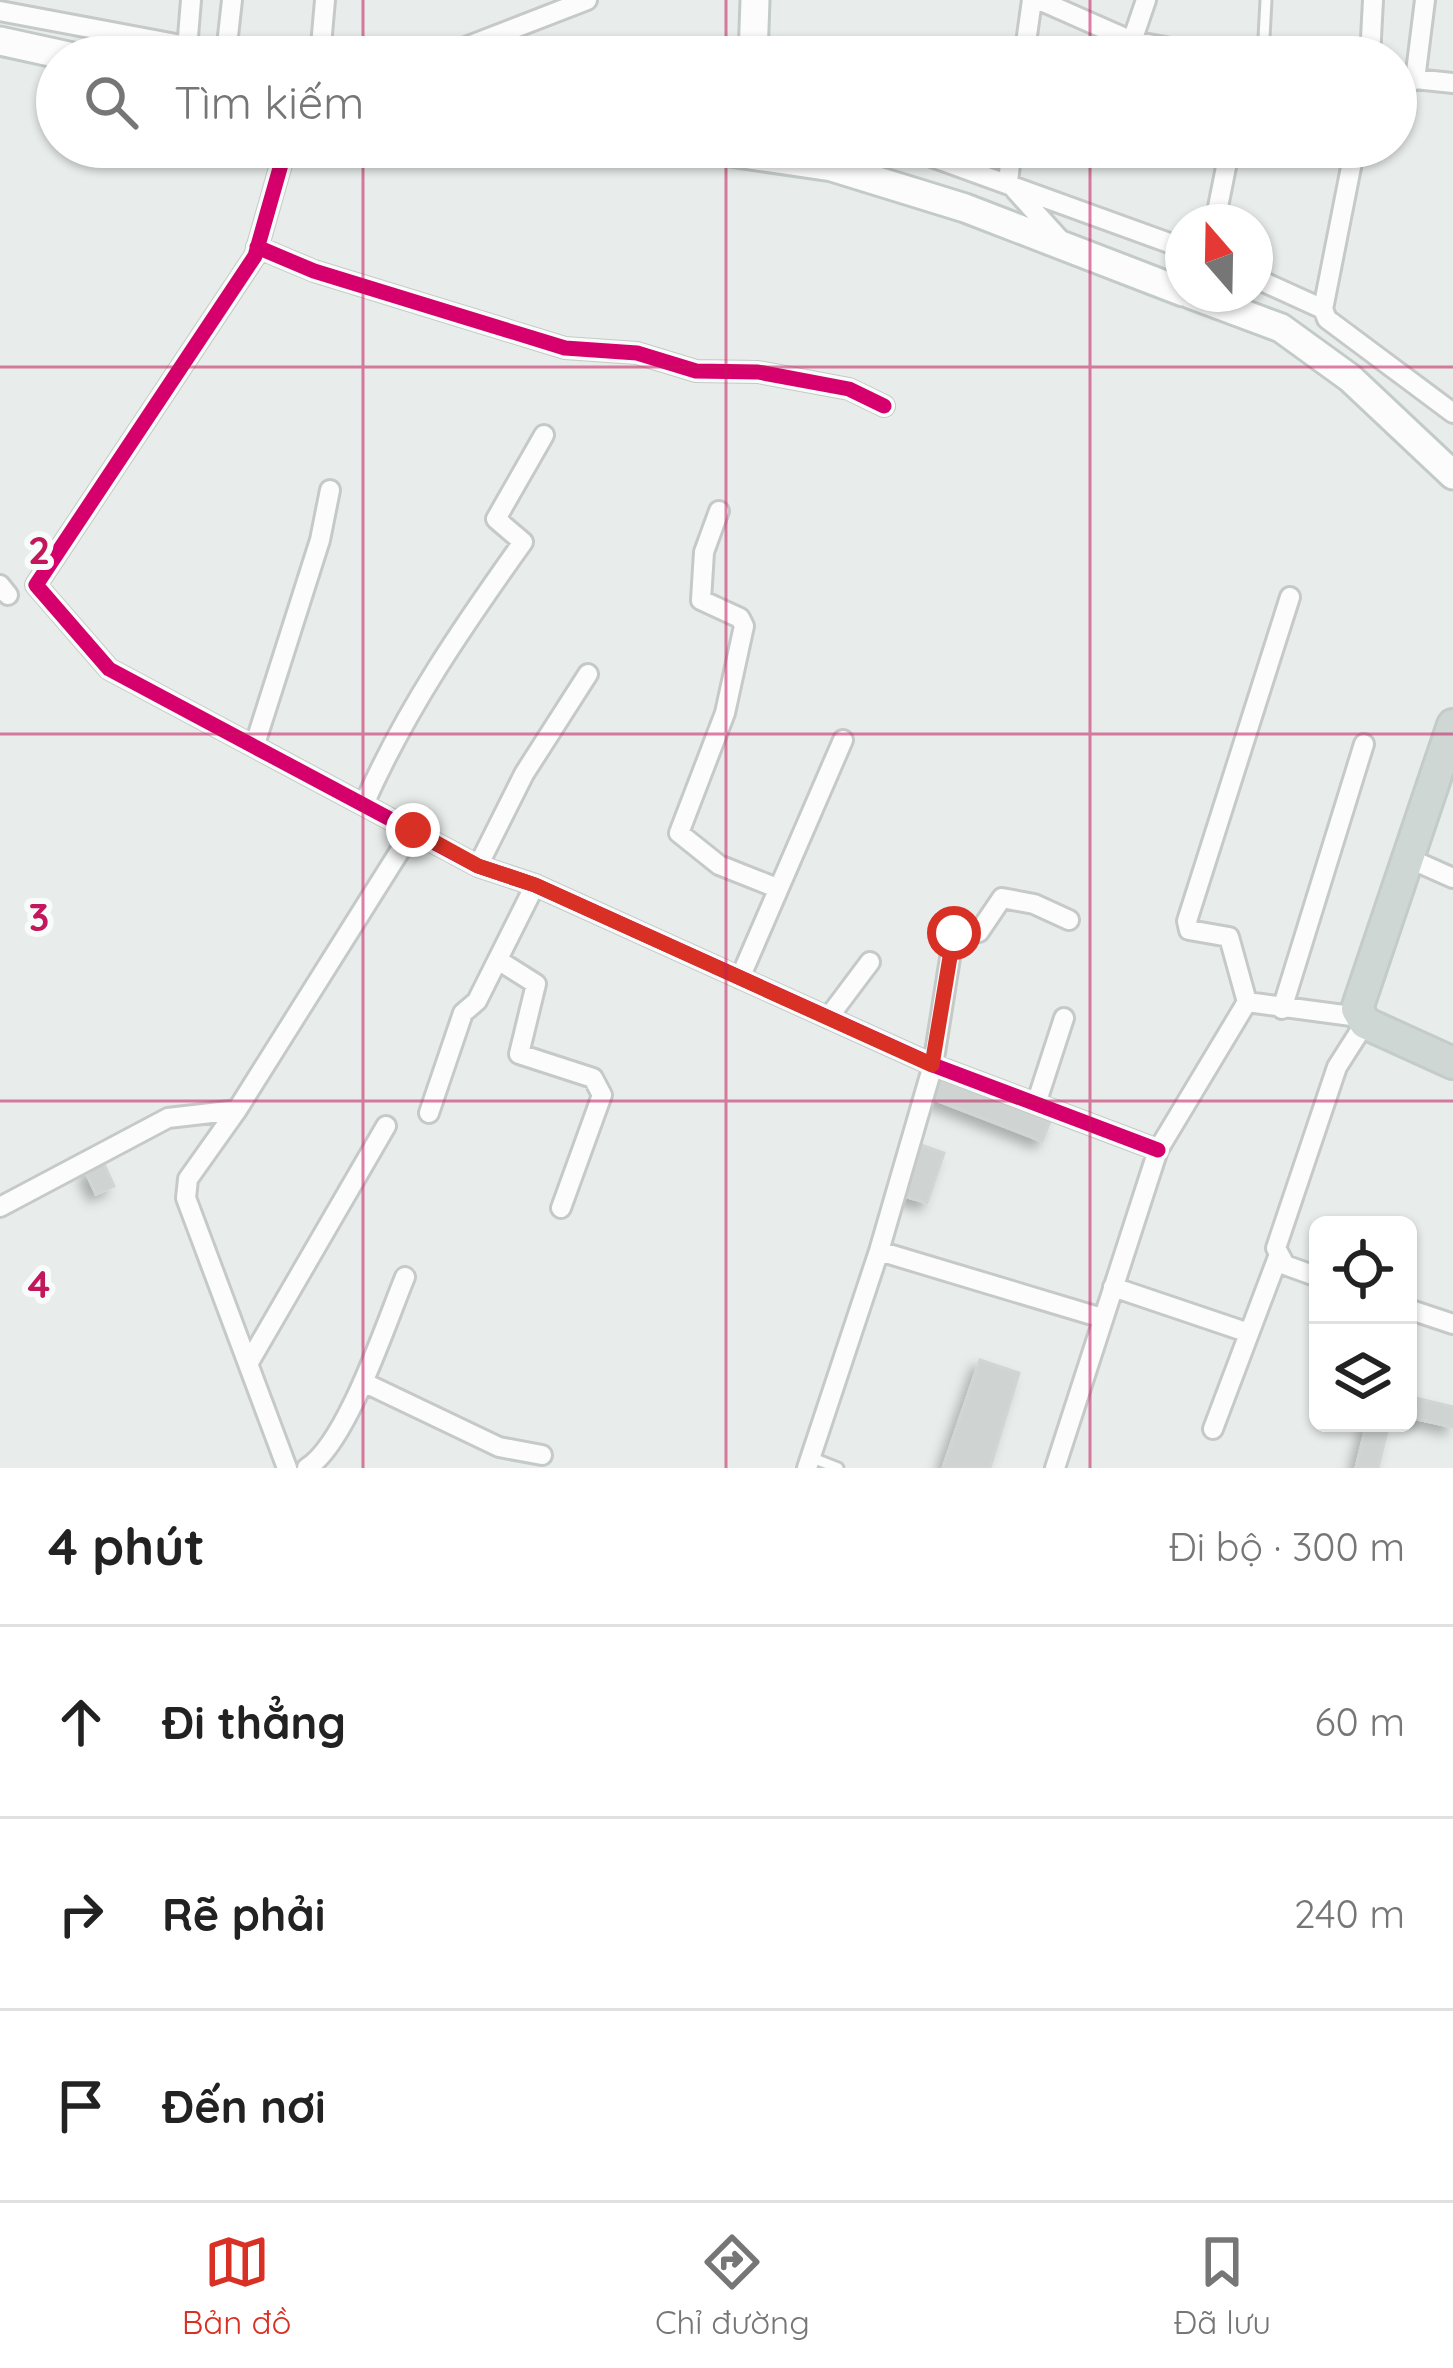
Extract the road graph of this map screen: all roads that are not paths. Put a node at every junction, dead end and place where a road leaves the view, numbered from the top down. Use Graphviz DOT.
graph roads {
  1 [pos="190,0"];
  2 [pos="232,0"];
  3 [pos="325,0"];
  4 [pos="587,0"];
  5 [pos="755,0"];
  6 [pos="1035,0"];
  7 [pos="1146,0"];
  8 [pos="1266,0"];
  9 [pos="1373,0"];
  10 [pos="1425,0"];
  11 [pos="0,11"];
  12 [pos="123,36"];
  13 [pos="188,36"];
  14 [pos="234,36"];
  15 [pos="322,36"];
  16 [pos="494,36"];
  17 [pos="754,36"];
  18 [pos="1028,36"];
  19 [pos="1122,36"];
  20 [pos="1133,36"];
  21 [pos="1264,36"];
  22 [pos="1371,36"];
  23 [pos="1416,36"];
  24 [pos="0,41"];
  25 [pos="36,49"];
  26 [pos="1417,79"];
  27 [pos="1453,83"];
  28 [pos="279,168"];
  29 [pos="835,168"];
  30 [pos="865,168"];
  31 [pos="966,168"];
  32 [pos="1010,168"];
  33 [pos="1226,168"];
  34 [pos="1351,168"];
  35 [pos="879,182"];
  36 [pos="1008,182"];
  37 [pos="1219,204"];
  38 [pos="1165,241"];
  39 [pos="257,248"];
  40 [pos="1067,248"];
  41 [pos="1165,285"];
  42 [pos="1273,286"];
  43 [pos="1323,309"];
  44 [pos="1238,312"];
  45 [pos="884,406"];
  46 [pos="1453,413"];
  47 [pos="544,435"];
  48 [pos="1453,476"];
  49 [pos="330,490"];
  50 [pos="719,511"];
  51 [pos="1290,597"];
  52 [pos="588,674"];
  53 [pos="1453,725"];
  54 [pos="843,740"];
  55 [pos="255,744"];
  56 [pos="1364,745"];
  57 [pos="364,804"];
  58 [pos="413,830"];
  59 [pos="1408,859"];
  60 [pos="478,866"];
  61 [pos="1453,878"];
  62 [pos="535,885"];
  63 [pos="777,888"];
  64 [pos="1069,920"];
  65 [pos="498,959"];
  66 [pos="870,962"];
  67 [pos="740,978"];
  68 [pos="1247,1002"];
  69 [pos="1282,1010"];
  70 [pos="828,1018"];
  71 [pos="1064,1018"];
  72 [pos="1362,1020"];
  73 [pos="1453,1063"];
  74 [pos="932,1065"];
  75 [pos="1036,1104"];
  76 [pos="237,1110"];
  77 [pos="429,1113"];
  78 [pos="386,1126"];
  79 [pos="1158,1150"];
  80 [pos="1,1204"];
  81 [pos="561,1208"];
  82 [pos="879,1251"];
  83 [pos="1278,1257"];
  84 [pos="1309,1272"];
  85 [pos="405,1277"];
  86 [pos="1113,1287"];
  87 [pos="1417,1313"];
  88 [pos="1102,1318"];
  89 [pos="1453,1324"];
  90 [pos="1249,1333"];
  91 [pos="248,1364"];
  92 [pos="363,1382"];
  93 [pos="1213,1429"];
  94 [pos="542,1455"];
  95 [pos="809,1462"];
  96 [pos="287,1468"];
  97 [pos="308,1468"];
  98 [pos="838,1468"];
  99 [pos="1055,1468"];
  1 -- 13 [label="street"];
  2 -- 14 [label="street"];
  3 -- 15 [label="street"];
  4 -- 16 [label="street"];
  5 -- 17 [label="main road"];
  6 -- 18 [label="street"];
  6 -- 19 [label="street"];
  7 -- 20 [label="street"];
  8 -- 21 [label="lane"];
  9 -- 22 [label="street"];
  10 -- 23 [label="street"];
  11 -- 12 [label="street"];
  24 -- 25 [label="main road"];
  26 -- 27 [label="street"];
  28 -- 39 [label="street"];
  29 -- 35 [label="main road"];
  30 -- 35 [label="street"];
  31 -- 36 [label="street"];
  32 -- 36 [label="street"];
  33 -- 37 [label="street"];
  34 -- 43 [label="street"];
  35 -- 40 [label="main road"];
  36 -- 38 [label="street"];
  36 -- 40 [label="street"];
  39 -- 45 [label="street"];
  39 -- 55 [label="street"];
  40 -- 41 [label="main road"];
  42 -- 43 [label="street"];
  43 -- 46 [label="street"];
  44 -- 48 [label="main road"];
  47 -- 57 [label="street"];
  49 -- 55 [label="street"];
  50 -- 63 [label="street"];
  51 -- 68 [label="street"];
  52 -- 60 [label="street"];
  53 -- 59 [label="main road"];
  54 -- 63 [label="street"];
  55 -- 57 [label="street"];
  56 -- 69 [label="street"];
  57 -- 58 [label="street"];
  58 -- 60 [label="street"];
  58 -- 76 [label="street"];
  59 -- 61 [label="street"];
  59 -- 72 [label="main road"];
  60 -- 62 [label="street"];
  62 -- 65 [label="street"];
  62 -- 67 [label="street"];
  63 -- 67 [label="street"];
  64 -- 74 [label="street"];
  65 -- 77 [label="street"];
  65 -- 81 [label="street"];
  66 -- 70 [label="street"];
  67 -- 70 [label="street"];
  68 -- 69 [label="street"];
  68 -- 79 [label="street"];
  69 -- 72 [label="street"];
  70 -- 74 [label="street"];
  71 -- 75 [label="street"];
  72 -- 73 [label="main road"];
  72 -- 83 [label="street"];
  74 -- 75 [label="street"];
  74 -- 82 [label="street"];
  75 -- 79 [label="street"];
  76 -- 80 [label="street"];
  76 -- 91 [label="street"];
  78 -- 91 [label="street"];
  79 -- 86 [label="street"];
  82 -- 88 [label="street"];
  82 -- 95 [label="street"];
  83 -- 84 [label="street"];
  83 -- 90 [label="street"];
  85 -- 92 [label="street"];
  86 -- 88 [label="street"];
  86 -- 90 [label="street"];
  87 -- 89 [label="street"];
  88 -- 99 [label="street"];
  90 -- 93 [label="street"];
  91 -- 96 [label="street"];
  92 -- 94 [label="street"];
  92 -- 97 [label="street"];
  95 -- 98 [label="lane"];
}
